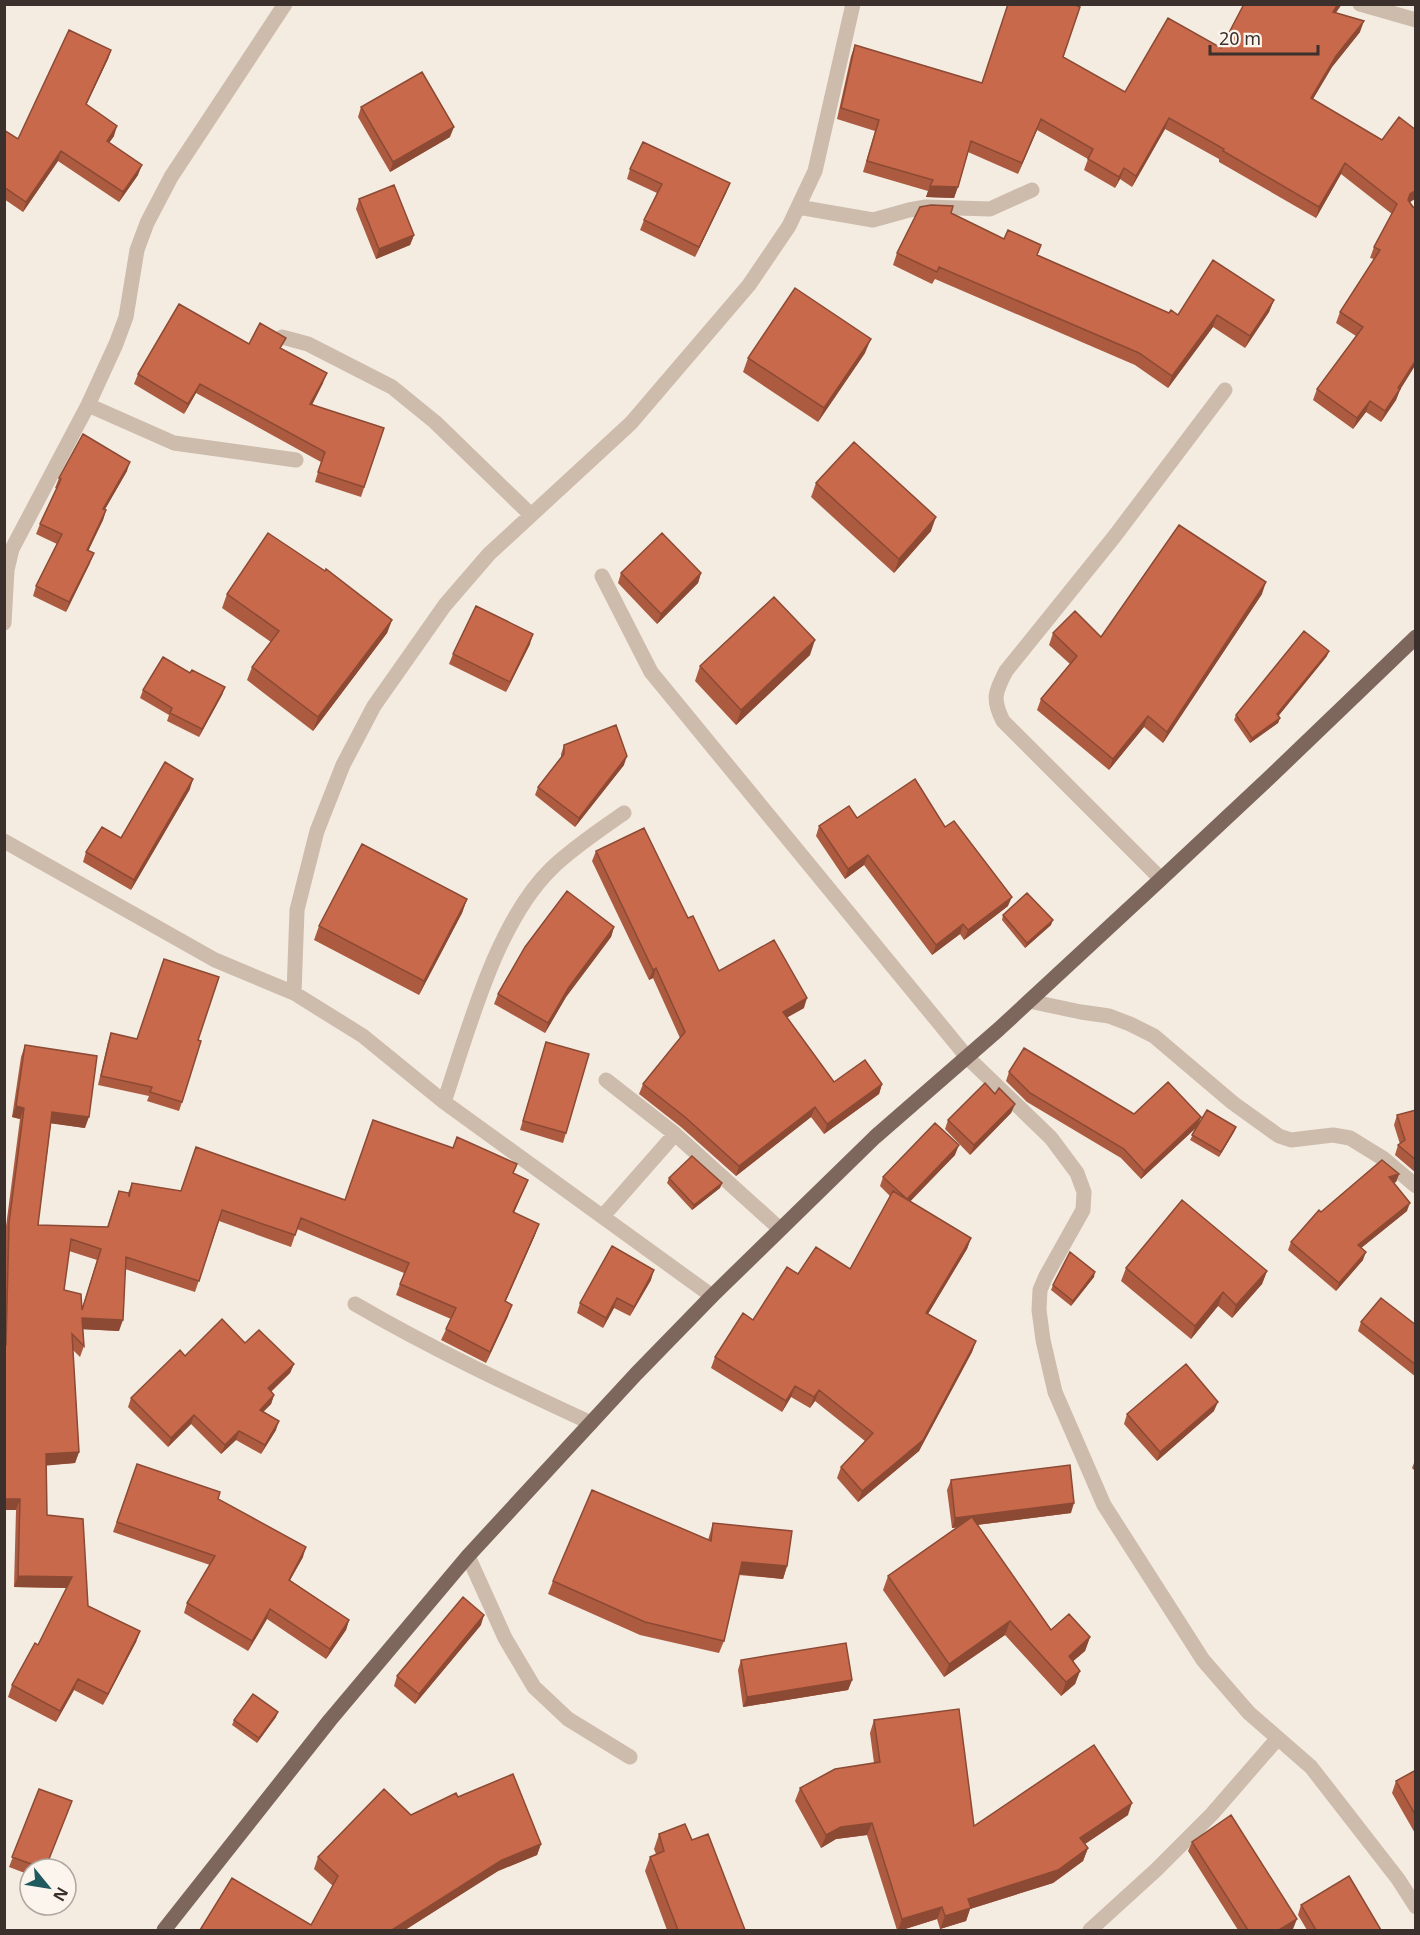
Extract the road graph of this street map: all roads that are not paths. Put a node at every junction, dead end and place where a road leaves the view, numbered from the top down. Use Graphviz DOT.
graph roads {
  1 [pos="285,4"];
  2 [pos="853,4"];
  3 [pos="1360,4"];
  4 [pos="1416,20"];
  5 [pos="1032,190"];
  6 [pos="798,207"];
  7 [pos="282,338"];
  8 [pos="1225,390"];
  9 [pos="88,405"];
  10 [pos="297,460"];
  11 [pos="531,515"];
  12 [pos="8,547"];
  13 [pos="602,576"];
  14 [pos="4,623"];
  15 [pos="1416,637"];
  16 [pos="624,813"];
  17 [pos="4,842"];
  18 [pos="1161,879"];
  19 [pos="294,993"];
  20 [pos="1029,1001"];
  21 [pos="967,1057"];
  22 [pos="606,1080"];
  23 [pos="444,1102"];
  24 [pos="675,1134"];
  25 [pos="1416,1186"];
  26 [pos="603,1216"];
  27 [pos="780,1229"];
  28 [pos="712,1296"];
  29 [pos="355,1304"];
  30 [pos="591,1423"];
  31 [pos="468,1556"];
  32 [pos="1278,1738"];
  33 [pos="630,1756"];
  34 [pos="1416,1907"];
  35 [pos="164,1930"];
  36 [pos="1090,1930"];
  1 -- 9 [label="street"];
  2 -- 6 [label="street"];
  3 -- 4 [label="street"];
  5 -- 6 [label="street"];
  6 -- 11 [label="street"];
  7 -- 11 [label="street"];
  8 -- 18 [label="street"];
  9 -- 10 [label="street"];
  9 -- 12 [label="street"];
  11 -- 19 [label="street"];
  12 -- 14 [label="street"];
  13 -- 21 [label="street"];
  15 -- 18 [label="main road"];
  16 -- 23 [label="street"];
  17 -- 19 [label="street"];
  18 -- 20 [label="main road"];
  19 -- 23 [label="street"];
  20 -- 21 [label="main road"];
  20 -- 25 [label="street"];
  21 -- 27 [label="main road"];
  21 -- 32 [label="street"];
  22 -- 24 [label="street"];
  23 -- 26 [label="street"];
  24 -- 26 [label="street"];
  24 -- 27 [label="street"];
  26 -- 28 [label="street"];
  27 -- 28 [label="main road"];
  28 -- 30 [label="main road"];
  29 -- 30 [label="street"];
  30 -- 31 [label="main road"];
  31 -- 33 [label="street"];
  31 -- 35 [label="main road"];
  32 -- 34 [label="street"];
  32 -- 36 [label="street"];
}
